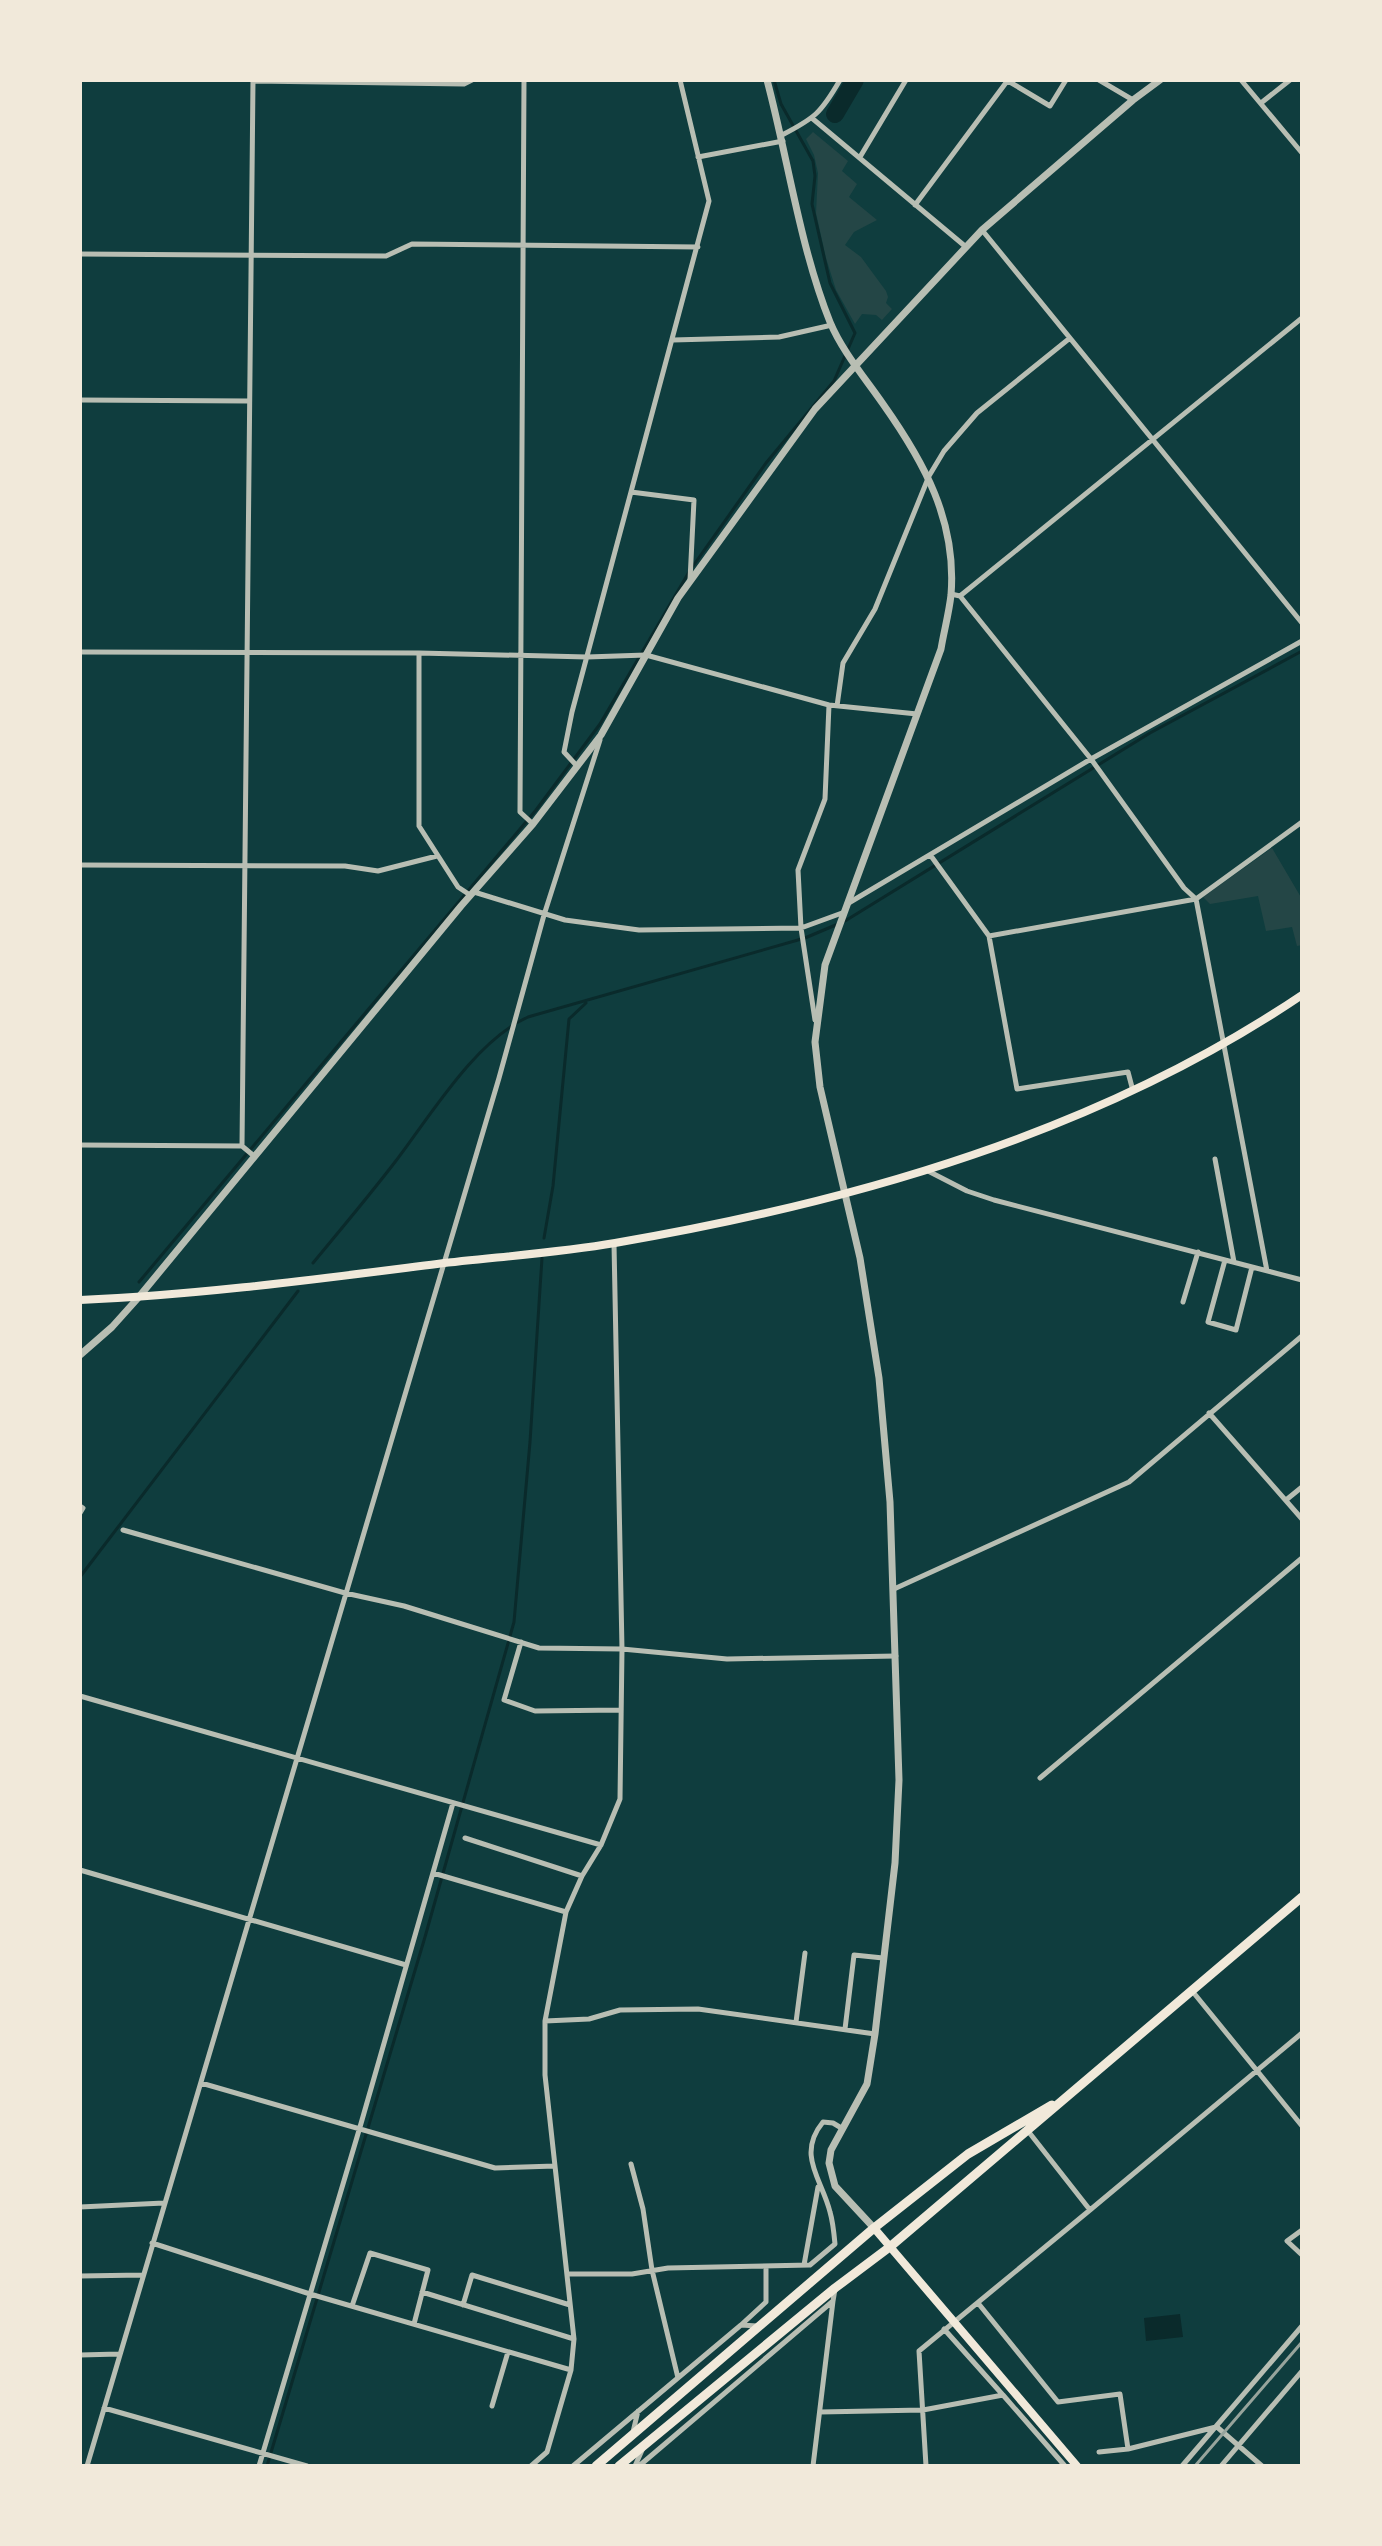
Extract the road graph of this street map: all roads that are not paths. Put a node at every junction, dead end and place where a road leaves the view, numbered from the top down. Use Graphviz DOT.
graph roads {
  1 [pos="253,80"];
  2 [pos="472,80"];
  3 [pos="524,80"];
  4 [pos="680,80"];
  5 [pos="767,80"];
  6 [pos="840,80"];
  7 [pos="906,80"];
  8 [pos="1008,80"];
  9 [pos="1066,80"];
  10 [pos="1099,80"];
  11 [pos="1160,80"];
  12 [pos="1241,80"];
  13 [pos="1290,80"];
  14 [pos="1133,100"];
  15 [pos="1261,103"];
  16 [pos="813,119"];
  17 [pos="782,138"];
  18 [pos="1302,153"];
  19 [pos="698,157"];
  20 [pos="860,157"];
  21 [pos="915,205"];
  22 [pos="982,230"];
  23 [pos="525,244"];
  24 [pos="698,247"];
  25 [pos="966,247"];
  26 [pos="80,254"];
  27 [pos="252,255"];
  28 [pos="1302,318"];
  29 [pos="832,325"];
  30 [pos="1070,338"];
  31 [pos="673,340"];
  32 [pos="856,366"];
  33 [pos="80,400"];
  34 [pos="249,401"];
  35 [pos="1153,439"];
  36 [pos="929,476"];
  37 [pos="631,492"];
  38 [pos="690,581"];
  39 [pos="951,594"];
  40 [pos="960,596"];
  41 [pos="1302,623"];
  42 [pos="1302,641"];
  43 [pos="80,652"];
  44 [pos="419,653"];
  45 [pos="247,654"];
  46 [pos="646,655"];
  47 [pos="521,656"];
  48 [pos="587,657"];
  49 [pos="829,705"];
  50 [pos="837,706"];
  51 [pos="918,714"];
  52 [pos="601,735"];
  53 [pos="1091,759"];
  54 [pos="576,765"];
  55 [pos="1302,822"];
  56 [pos="533,824"];
  57 [pos="437,856"];
  58 [pos="931,856"];
  59 [pos="80,865"];
  60 [pos="245,866"];
  61 [pos="472,894"];
  62 [pos="1196,899"];
  63 [pos="846,904"];
  64 [pos="842,913"];
  65 [pos="544,915"];
  66 [pos="801,928"];
  67 [pos="989,936"];
  68 [pos="1302,995"];
  69 [pos="816,1025"];
  70 [pos="1225,1042"];
  71 [pos="1133,1091"];
  72 [pos="80,1145"];
  73 [pos="242,1146"];
  74 [pos="254,1156"];
  75 [pos="1215,1159"];
  76 [pos="926,1170"];
  77 [pos="846,1193"];
  78 [pos="614,1243"];
  79 [pos="1198,1252"];
  80 [pos="1225,1260"];
  81 [pos="1234,1262"];
  82 [pos="443,1263"];
  83 [pos="1252,1267"];
  84 [pos="1267,1271"];
  85 [pos="1302,1280"];
  86 [pos="138,1298"];
  87 [pos="80,1300"];
  88 [pos="1183,1302"];
  89 [pos="1302,1336"];
  90 [pos="80,1355"];
  91 [pos="1209,1413"];
  92 [pos="1302,1487"];
  93 [pos="1286,1500"];
  94 [pos="80,1506"];
  95 [pos="80,1513"];
  96 [pos="1302,1519"];
  97 [pos="123,1530"];
  98 [pos="1302,1558"];
  99 [pos="894,1589"];
  100 [pos="345,1593"];
  101 [pos="521,1642"];
  102 [pos="622,1649"];
  103 [pos="896,1656"];
  104 [pos="80,1696"];
  105 [pos="620,1710"];
  106 [pos="297,1760"];
  107 [pos="1040,1778"];
  108 [pos="453,1803"];
  109 [pos="465,1838"];
  110 [pos="601,1845"];
  111 [pos="80,1870"];
  112 [pos="433,1873"];
  113 [pos="582,1876"];
  114 [pos="1302,1897"];
  115 [pos="566,1912"];
  116 [pos="249,1920"];
  117 [pos="805,1953"];
  118 [pos="884,1958"];
  119 [pos="406,1965"];
  120 [pos="1193,1992"];
  121 [pos="545,2021"];
  122 [pos="796,2022"];
  123 [pos="845,2029"];
  124 [pos="1302,2033"];
  125 [pos="875,2034"];
  126 [pos="1258,2071"];
  127 [pos="201,2083"];
  128 [pos="1076,2091"];
  129 [pos="1302,2126"];
  130 [pos="360,2127"];
  131 [pos="844,2130"];
  132 [pos="1028,2131"];
  133 [pos="631,2164"];
  134 [pos="555,2166"];
  135 [pos="819,2186"];
  136 [pos="164,2203"];
  137 [pos="80,2207"];
  138 [pos="1090,2210"];
  139 [pos="874,2228"];
  140 [pos="1302,2230"];
  141 [pos="152,2243"];
  142 [pos="891,2246"];
  143 [pos="1302,2255"];
  144 [pos="804,2265"];
  145 [pos="766,2266"];
  146 [pos="652,2270"];
  147 [pos="567,2274"];
  148 [pos="142,2275"];
  149 [pos="80,2276"];
  150 [pos="835,2288"];
  151 [pos="422,2292"];
  152 [pos="310,2294"];
  153 [pos="833,2301"];
  154 [pos="978,2303"];
  155 [pos="463,2305"];
  156 [pos="570,2305"];
  157 [pos="352,2306"];
  158 [pos="953,2322"];
  159 [pos="414,2324"];
  160 [pos="741,2325"];
  161 [pos="761,2326"];
  162 [pos="1302,2326"];
  163 [pos="944,2329"];
  164 [pos="574,2339"];
  165 [pos="508,2352"];
  166 [pos="119,2354"];
  167 [pos="80,2355"];
  168 [pos="571,2370"];
  169 [pos="1302,2371"];
  170 [pos="678,2378"];
  171 [pos="1003,2395"];
  172 [pos="492,2406"];
  173 [pos="104,2408"];
  174 [pos="923,2410"];
  175 [pos="638,2411"];
  176 [pos="820,2412"];
  177 [pos="1217,2427"];
  178 [pos="632,2437"];
  179 [pos="645,2443"];
  180 [pos="1238,2446"];
  181 [pos="1128,2449"];
  182 [pos="1099,2452"];
  183 [pos="263,2454"];
  184 [pos="87,2466"];
  185 [pos="259,2466"];
  186 [pos="307,2466"];
  187 [pos="531,2466"];
  188 [pos="573,2466"];
  189 [pos="596,2466"];
  190 [pos="619,2466"];
  191 [pos="637,2466"];
  192 [pos="813,2466"];
  193 [pos="926,2466"];
  194 [pos="1065,2466"];
  195 [pos="1077,2466"];
  196 [pos="1182,2466"];
  197 [pos="1221,2466"];
  198 [pos="1262,2466"];
  1 -- 2 [label="street"];
  1 -- 27 [label="street"];
  3 -- 23 [label="street"];
  4 -- 19 [label="street"];
  5 -- 17 [label="street"];
  6 -- 16 [label="street"];
  7 -- 20 [label="street"];
  8 -- 9 [label="street"];
  8 -- 21 [label="street"];
  10 -- 14 [label="street"];
  11 -- 14 [label="street"];
  12 -- 15 [label="street"];
  13 -- 15 [label="street"];
  14 -- 22 [label="street"];
  15 -- 18 [label="street"];
  16 -- 17 [label="street"];
  16 -- 20 [label="street"];
  17 -- 19 [label="street"];
  17 -- 29 [label="street"];
  19 -- 24 [label="street"];
  20 -- 21 [label="street"];
  21 -- 25 [label="street"];
  22 -- 25 [label="street"];
  22 -- 30 [label="street"];
  23 -- 24 [label="street"];
  23 -- 27 [label="street"];
  23 -- 47 [label="street"];
  24 -- 31 [label="street"];
  25 -- 32 [label="street"];
  26 -- 27 [label="street"];
  27 -- 34 [label="street"];
  28 -- 35 [label="street"];
  29 -- 31 [label="street"];
  29 -- 32 [label="street"];
  30 -- 35 [label="street"];
  30 -- 36 [label="street"];
  31 -- 37 [label="street"];
  32 -- 36 [label="street"];
  32 -- 38 [label="street"];
  33 -- 34 [label="street"];
  34 -- 45 [label="street"];
  35 -- 40 [label="street"];
  35 -- 41 [label="street"];
  36 -- 39 [label="street"];
  36 -- 50 [label="street"];
  37 -- 38 [label="street"];
  37 -- 48 [label="street"];
  38 -- 46 [label="street"];
  39 -- 40 [label="street"];
  39 -- 51 [label="street"];
  40 -- 53 [label="street"];
  42 -- 53 [label="street"];
  43 -- 45 [label="street"];
  44 -- 45 [label="street"];
  44 -- 47 [label="street"];
  44 -- 57 [label="street"];
  45 -- 60 [label="street"];
  46 -- 48 [label="street"];
  46 -- 49 [label="street"];
  46 -- 52 [label="street"];
  47 -- 48 [label="street"];
  47 -- 56 [label="street"];
  48 -- 54 [label="street"];
  49 -- 50 [label="street"];
  49 -- 66 [label="street"];
  50 -- 51 [label="street"];
  51 -- 63 [label="street"];
  52 -- 54 [label="street"];
  52 -- 65 [label="street"];
  53 -- 58 [label="street"];
  53 -- 62 [label="street"];
  54 -- 56 [label="street"];
  55 -- 62 [label="street"];
  56 -- 61 [label="street"];
  57 -- 60 [label="street"];
  57 -- 61 [label="street"];
  58 -- 63 [label="street"];
  58 -- 67 [label="street"];
  59 -- 60 [label="street"];
  60 -- 73 [label="street"];
  61 -- 65 [label="street"];
  61 -- 74 [label="street"];
  62 -- 67 [label="street"];
  62 -- 70 [label="street"];
  63 -- 64 [label="street"];
  64 -- 66 [label="street"];
  64 -- 69 [label="street"];
  65 -- 66 [label="street"];
  65 -- 82 [label="street"];
  66 -- 69 [label="street"];
  67 -- 71 [label="street"];
  68 -- 70 [label="main road"];
  69 -- 77 [label="street"];
  70 -- 71 [label="main road"];
  70 -- 84 [label="street"];
  71 -- 76 [label="main road"];
  72 -- 73 [label="street"];
  73 -- 74 [label="street"];
  74 -- 86 [label="street"];
  75 -- 81 [label="street"];
  76 -- 77 [label="main road"];
  76 -- 79 [label="street"];
  77 -- 78 [label="main road"];
  77 -- 99 [label="street"];
  78 -- 82 [label="main road"];
  78 -- 102 [label="street"];
  79 -- 80 [label="street"];
  79 -- 88 [label="street"];
  80 -- 81 [label="street"];
  80 -- 83 [label="street"];
  81 -- 83 [label="street"];
  82 -- 86 [label="main road"];
  82 -- 100 [label="street"];
  83 -- 84 [label="street"];
  84 -- 85 [label="street"];
  86 -- 87 [label="main road"];
  86 -- 90 [label="street"];
  89 -- 91 [label="street"];
  91 -- 93 [label="street"];
  91 -- 99 [label="street"];
  92 -- 93 [label="street"];
  93 -- 96 [label="street"];
  94 -- 95 [label="street"];
  97 -- 100 [label="street"];
  98 -- 107 [label="street"];
  99 -- 103 [label="street"];
  100 -- 101 [label="street"];
  100 -- 106 [label="street"];
  101 -- 102 [label="street"];
  101 -- 105 [label="street"];
  102 -- 103 [label="street"];
  102 -- 105 [label="street"];
  103 -- 118 [label="street"];
  104 -- 106 [label="street"];
  105 -- 110 [label="street"];
  106 -- 108 [label="street"];
  106 -- 116 [label="street"];
  108 -- 110 [label="street"];
  108 -- 112 [label="street"];
  109 -- 113 [label="street"];
  110 -- 113 [label="street"];
  111 -- 116 [label="street"];
  112 -- 115 [label="street"];
  112 -- 119 [label="street"];
  113 -- 115 [label="street"];
  114 -- 120 [label="highway"];
  115 -- 121 [label="street"];
  116 -- 119 [label="street"];
  116 -- 127 [label="street"];
  117 -- 122 [label="street"];
  118 -- 123 [label="street"];
  118 -- 125 [label="street"];
  119 -- 130 [label="street"];
  120 -- 126 [label="street"];
  120 -- 128 [label="highway"];
  121 -- 122 [label="street"];
  121 -- 134 [label="street"];
  122 -- 123 [label="street"];
  123 -- 125 [label="street"];
  124 -- 126 [label="street"];
  125 -- 131 [label="street"];
  126 -- 129 [label="street"];
  126 -- 138 [label="street"];
  127 -- 130 [label="street"];
  127 -- 136 [label="street"];
  128 -- 132 [label="highway"];
  128 -- 139 [label="highway"];
  130 -- 134 [label="street"];
  130 -- 152 [label="street"];
  131 -- 135 [label="street"];
  131 -- 139 [label="street"];
  132 -- 138 [label="street"];
  132 -- 142 [label="highway"];
  133 -- 146 [label="street"];
  134 -- 147 [label="street"];
  135 -- 144 [label="street"];
  135 -- 144 [label="street"];
  136 -- 137 [label="street"];
  136 -- 141 [label="street"];
  138 -- 154 [label="street"];
  139 -- 142 [label="main road"];
  139 -- 161 [label="highway"];
  140 -- 143 [label="street"];
  141 -- 148 [label="street"];
  141 -- 152 [label="street"];
  142 -- 150 [label="highway"];
  142 -- 158 [label="main road"];
  144 -- 145 [label="street"];
  145 -- 146 [label="street"];
  145 -- 160 [label="street"];
  146 -- 147 [label="street"];
  146 -- 170 [label="street"];
  147 -- 156 [label="street"];
  148 -- 149 [label="street"];
  148 -- 166 [label="street"];
  150 -- 153 [label="street"];
  150 -- 179 [label="highway"];
  151 -- 155 [label="street"];
  151 -- 157 [label="street"];
  151 -- 159 [label="street"];
  152 -- 157 [label="street"];
  152 -- 183 [label="street"];
  153 -- 176 [label="street"];
  153 -- 191 [label="street"];
  154 -- 158 [label="street"];
  154 -- 181 [label="street"];
  155 -- 156 [label="street"];
  155 -- 164 [label="street"];
  156 -- 164 [label="street"];
  157 -- 159 [label="street"];
  158 -- 163 [label="street"];
  158 -- 195 [label="main road"];
  159 -- 165 [label="street"];
  160 -- 161 [label="street"];
  160 -- 170 [label="street"];
  161 -- 178 [label="highway"];
  162 -- 177 [label="street"];
  163 -- 171 [label="street"];
  163 -- 174 [label="street"];
  164 -- 168 [label="street"];
  165 -- 168 [label="street"];
  165 -- 172 [label="street"];
  166 -- 167 [label="street"];
  166 -- 173 [label="street"];
  168 -- 187 [label="street"];
  169 -- 180 [label="street"];
  170 -- 175 [label="street"];
  171 -- 174 [label="street"];
  171 -- 194 [label="street"];
  173 -- 183 [label="street"];
  173 -- 184 [label="street"];
  174 -- 176 [label="street"];
  174 -- 193 [label="street"];
  175 -- 178 [label="street"];
  175 -- 188 [label="street"];
  176 -- 192 [label="street"];
  177 -- 180 [label="street"];
  177 -- 181 [label="street"];
  177 -- 196 [label="street"];
  178 -- 189 [label="highway"];
  179 -- 190 [label="highway"];
  179 -- 191 [label="street"];
  180 -- 197 [label="street"];
  180 -- 198 [label="street"];
  181 -- 182 [label="street"];
  183 -- 185 [label="street"];
  183 -- 186 [label="street"];
}
